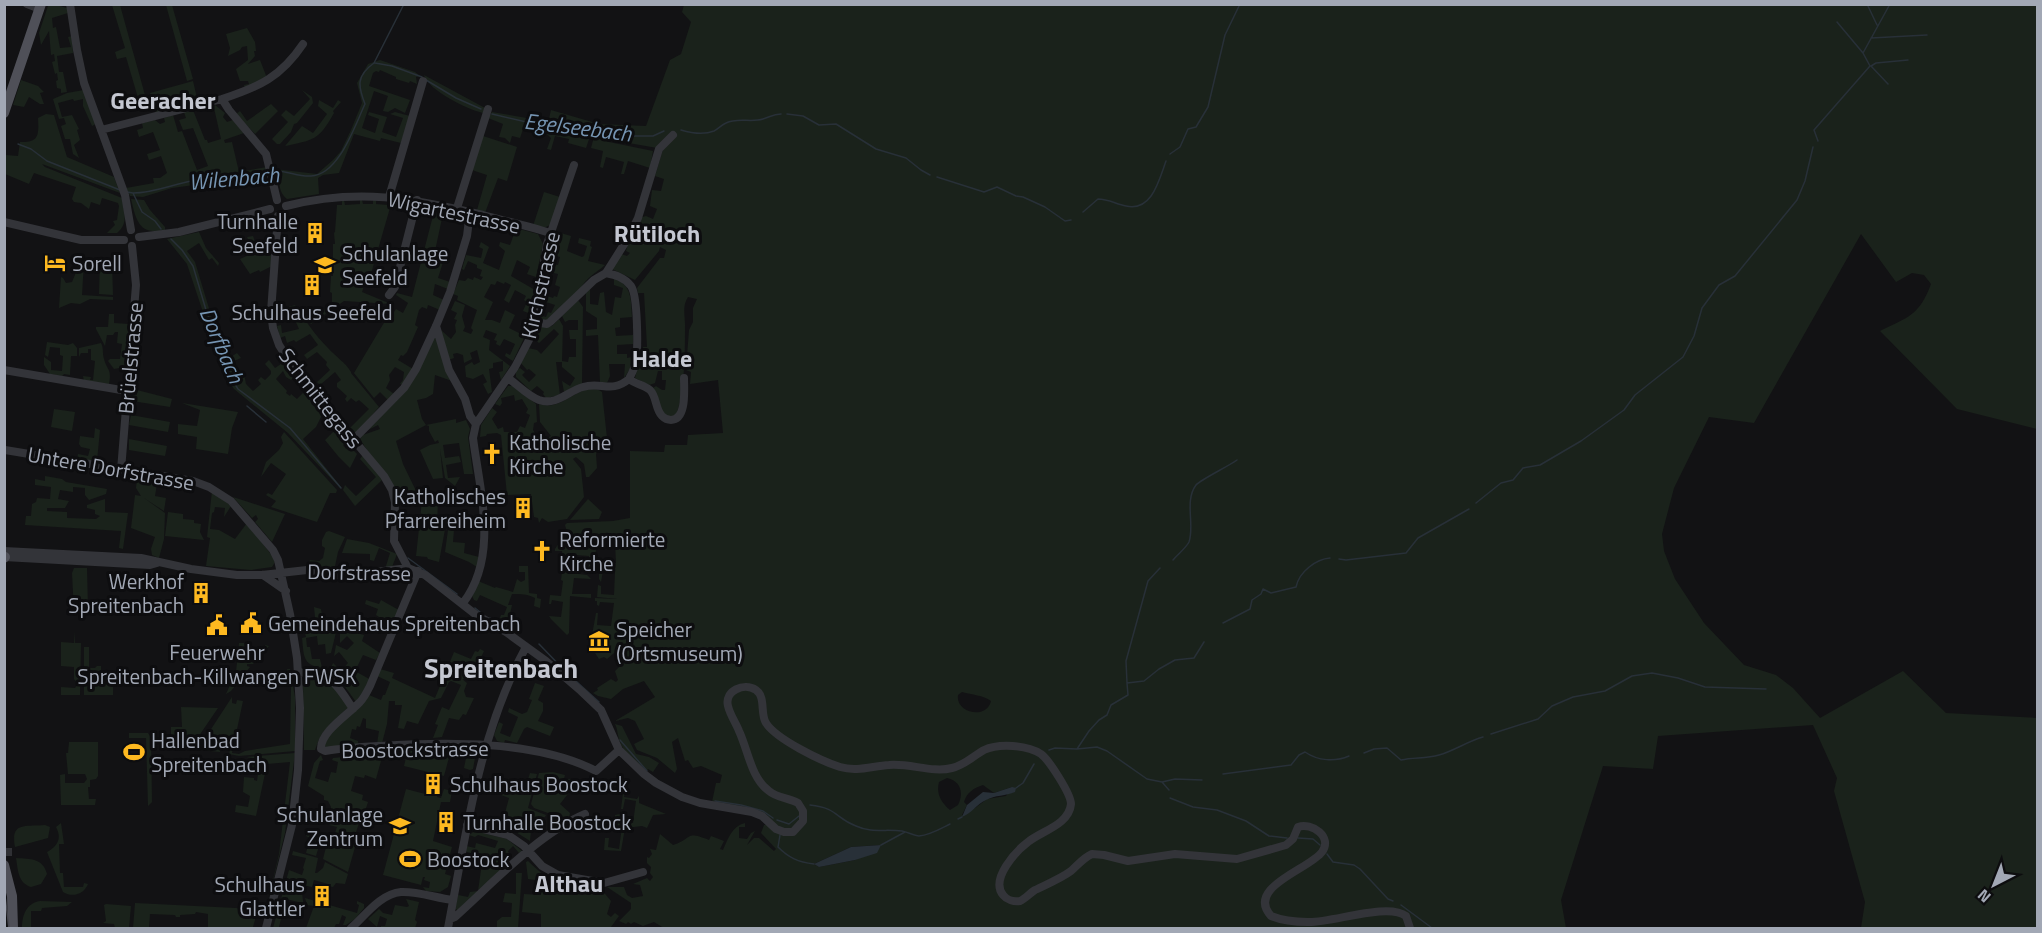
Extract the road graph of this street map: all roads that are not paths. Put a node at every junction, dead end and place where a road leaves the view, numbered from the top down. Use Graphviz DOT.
graph roads {
  1 [pos="27,4"];
  2 [pos="70,4"];
  3 [pos="40,7"];
  4 [pos="303,44"];
  5 [pos="423,81"];
  6 [pos="222,99"];
  7 [pos="488,109"];
  8 [pos="4,113"];
  9 [pos="101,130"];
  10 [pos="673,135"];
  11 [pos="574,165"];
  12 [pos="389,197"];
  13 [pos="277,200"];
  14 [pos="417,200"];
  15 [pos="286,206"];
  16 [pos="457,208"];
  17 [pos="270,209"];
  18 [pos="470,212"];
  19 [pos="278,216"];
  20 [pos="4,222"];
  21 [pos="131,230"];
  22 [pos="550,233"];
  23 [pos="140,237"];
  24 [pos="124,240"];
  25 [pos="132,246"];
  26 [pos="606,273"];
  27 [pos="389,295"];
  28 [pos="534,322"];
  29 [pos="436,326"];
  30 [pos="4,370"];
  31 [pos="508,378"];
  32 [pos="684,378"];
  33 [pos="629,379"];
  34 [pos="127,391"];
  35 [pos="476,424"];
  36 [pos="354,440"];
  37 [pos="5,450"];
  38 [pos="121,470"];
  39 [pos="4,551"];
  40 [pos="5,557"];
  41 [pos="158,563"];
  42 [pos="408,568"];
  43 [pos="418,571"];
  44 [pos="281,573"];
  45 [pos="262,575"];
  46 [pos="286,591"];
  47 [pos="463,603"];
  48 [pos="526,646"];
  49 [pos="298,673"];
  50 [pos="353,709"];
  51 [pos="486,745"];
  52 [pos="619,750"];
  53 [pos="585,814"];
  54 [pos="467,825"];
  55 [pos="529,851"];
  56 [pos="4,865"];
  57 [pos="643,872"];
  58 [pos="453,900"];
  59 [pos="449,924"];
  60 [pos="14,928"];
  61 [pos="266,928"];
  62 [pos="351,928"];
  63 [pos="1410,928"];
  1 -- 3 [label="street"];
  2 -- 9 [label="street"];
  3 -- 8 [label="main road"];
  4 -- 6 [label="street"];
  5 -- 12 [label="street"];
  6 -- 9 [label="street"];
  6 -- 13 [label="street"];
  7 -- 16 [label="street"];
  9 -- 21 [label="street"];
  10 -- 26 [label="street"];
  11 -- 22 [label="street, Kirchstrasse"];
  12 -- 14 [label="street, Wigartestrasse"];
  12 -- 15 [label="street, Wigartestrasse"];
  13 -- 15 [label="street"];
  13 -- 17 [label="street"];
  14 -- 16 [label="street, Wigartestrasse"];
  14 -- 27 [label="street"];
  15 -- 19 [label="street"];
  16 -- 18 [label="street, Wigartestrasse"];
  17 -- 19 [label="street"];
  17 -- 23 [label="street"];
  18 -- 22 [label="street, Wigartestrasse"];
  18 -- 29 [label="street"];
  19 -- 36 [label="street, Schmittegass"];
  20 -- 24 [label="street"];
  21 -- 23 [label="street"];
  21 -- 24 [label="street"];
  22 -- 28 [label="street, Kirchstrasse"];
  23 -- 25 [label="street"];
  24 -- 25 [label="street"];
  25 -- 34 [label="street, Brüelstrasse"];
  26 -- 28 [label="street"];
  26 -- 33 [label="street"];
  28 -- 31 [label="street, Kirchstrasse"];
  29 -- 35 [label="street"];
  29 -- 36 [label="street"];
  30 -- 34 [label="street"];
  31 -- 33 [label="street"];
  31 -- 35 [label="street, Kirchstrasse"];
  32 -- 33 [label="street"];
  34 -- 38 [label="street, Brüelstrasse"];
  35 -- 47 [label="street"];
  36 -- 42 [label="street, Schmittegass"];
  37 -- 38 [label="street, Untere Dorfstrasse"];
  38 -- 44 [label="street, Untere Dorfstrasse"];
  39 -- 41 [label="street"];
  40 -- 41 [label="street"];
  41 -- 45 [label="street, Dorfstrasse"];
  42 -- 43 [label="street, Dorfstrasse"];
  42 -- 44 [label="street, Dorfstrasse"];
  43 -- 47 [label="street, Dorfstrasse"];
  43 -- 50 [label="street"];
  44 -- 45 [label="street, Dorfstrasse"];
  44 -- 46 [label="street, Untere Dorfstrasse"];
  45 -- 46 [label="street"];
  46 -- 49 [label="street, Untere Dorfstrasse"];
  47 -- 48 [label="street, Dorfstrasse"];
  48 -- 51 [label="street"];
  48 -- 52 [label="street, Dorfstrasse"];
  49 -- 50 [label="street"];
  49 -- 61 [label="street, Untere Dorfstrasse"];
  50 -- 51 [label="street, Boostockstrasse"];
  51 -- 52 [label="street, Boostockstrasse"];
  51 -- 54 [label="street"];
  52 -- 63 [label="street, Dorfstrasse"];
  53 -- 55 [label="street"];
  54 -- 55 [label="street"];
  54 -- 58 [label="street"];
  55 -- 57 [label="street"];
  55 -- 59 [label="street"];
  56 -- 60 [label="main road"];
  58 -- 59 [label="street"];
  58 -- 62 [label="street"];
}
